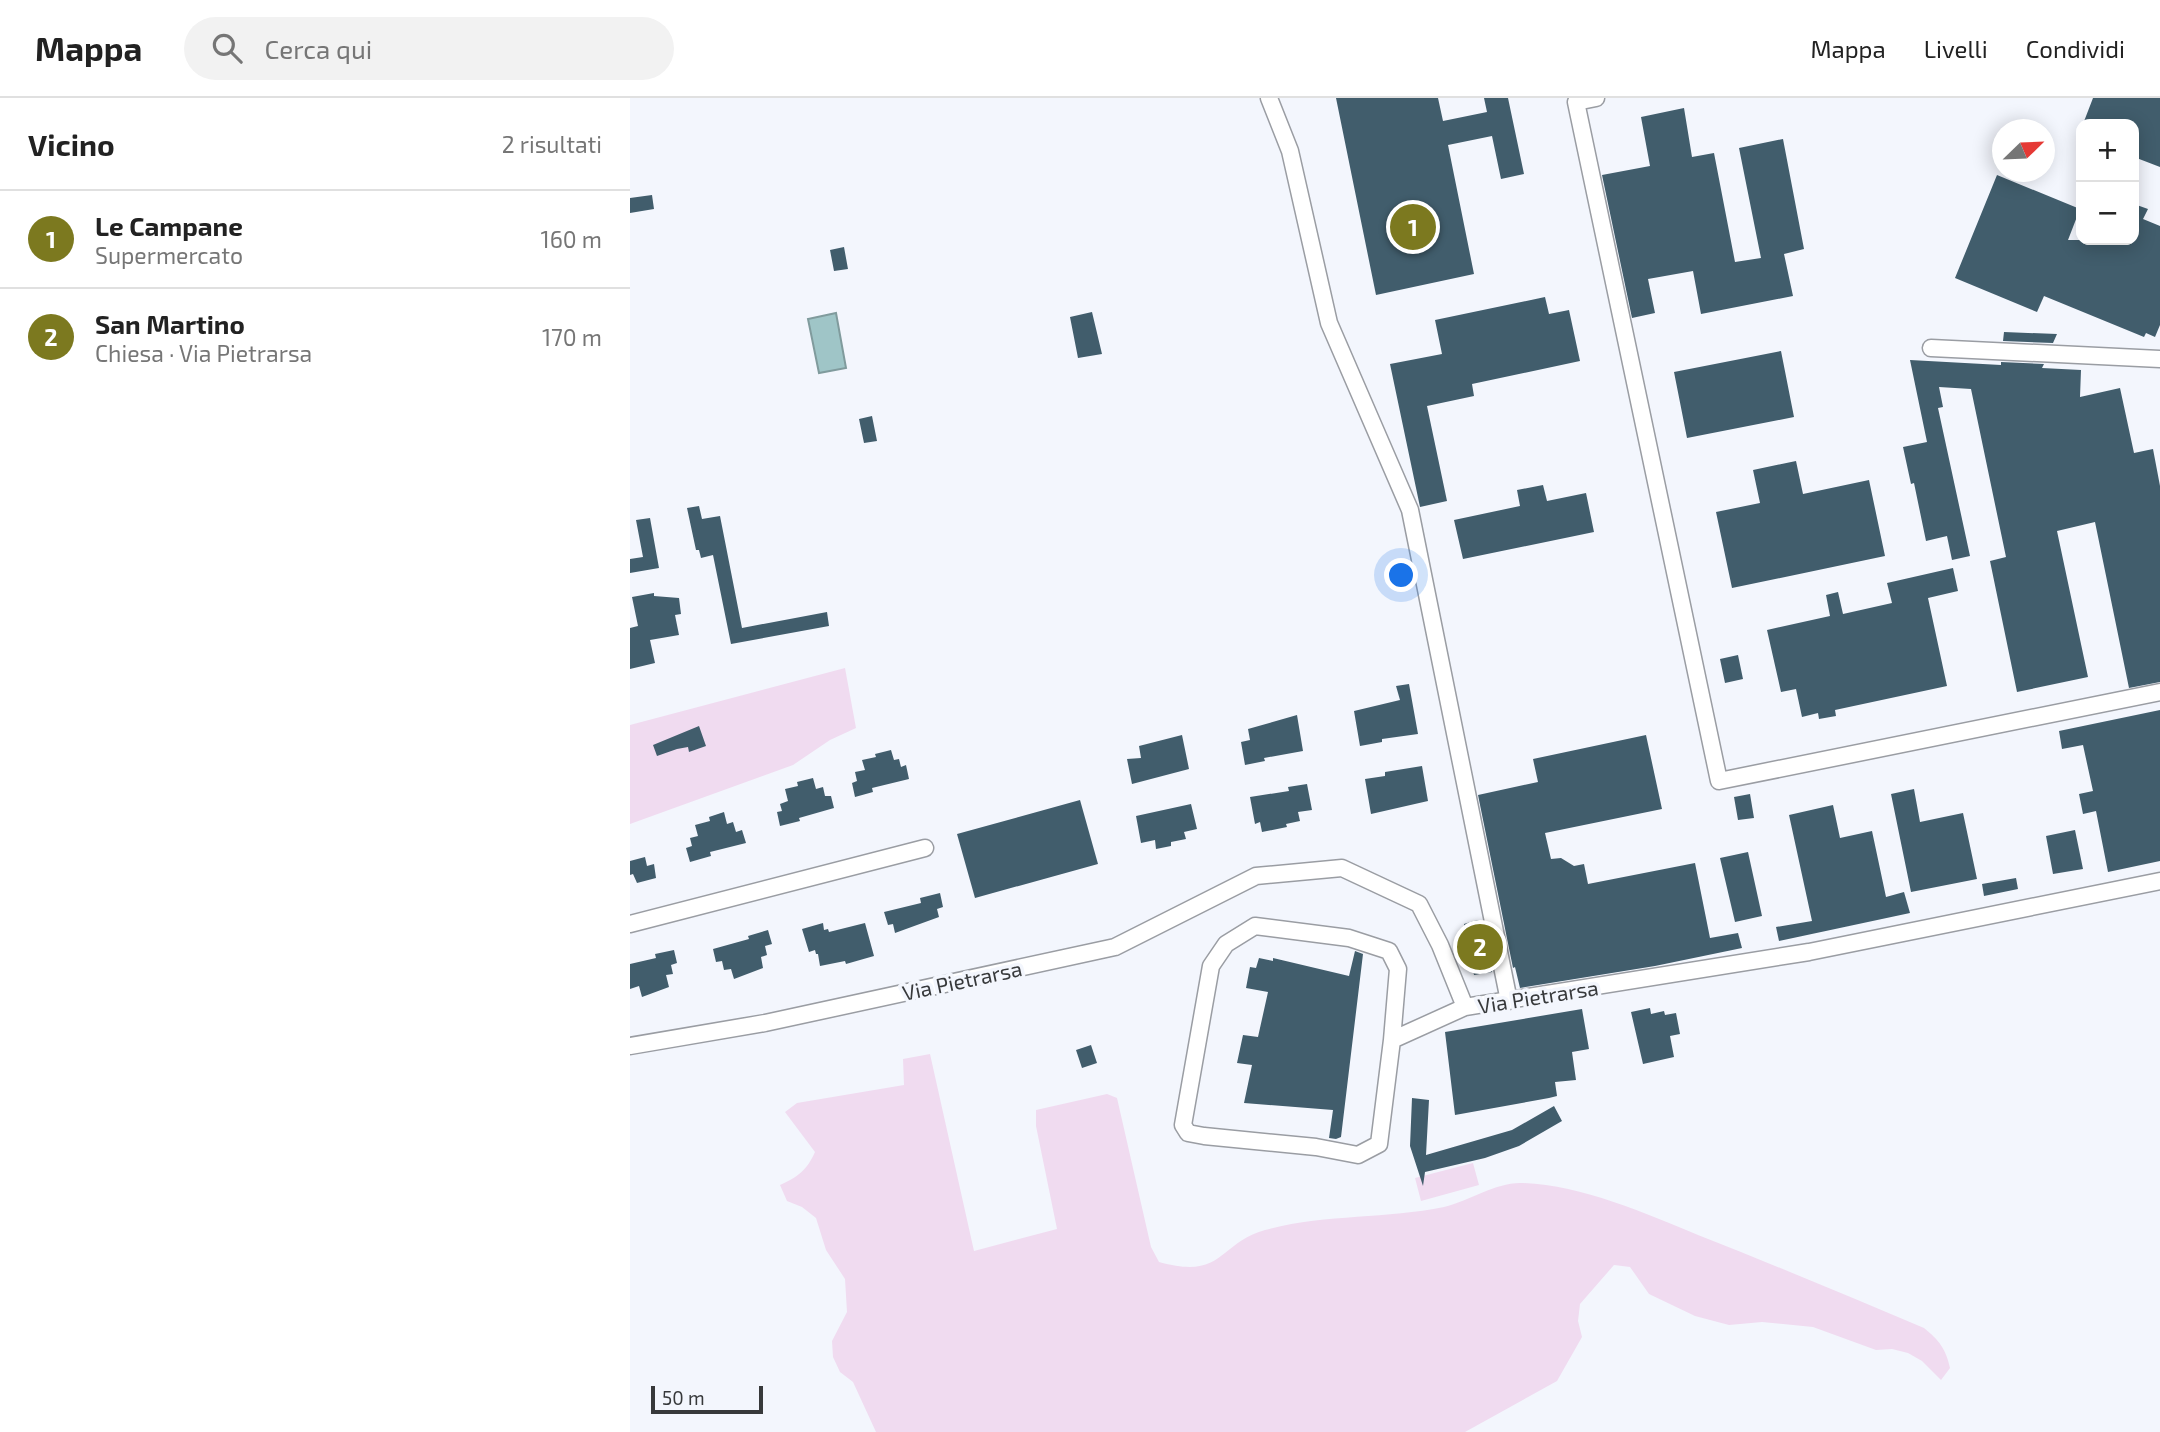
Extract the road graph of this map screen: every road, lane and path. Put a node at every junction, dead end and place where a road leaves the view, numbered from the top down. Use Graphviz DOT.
graph roads {
  1 [pos="1269,98"];
  2 [pos="1596,98"];
  3 [pos="1931,348"];
  4 [pos="2160,359"];
  5 [pos="2160,692"];
  6 [pos="925,848"];
  7 [pos="2160,881"];
  8 [pos="630,924"];
  9 [pos="1509,1002"];
  10 [pos="1465,1007"];
  11 [pos="1392,1040"];
  12 [pos="630,1046"];
  1 -- 9 [label="street"];
  2 -- 5 [label="street"];
  3 -- 4 [label="street"];
  6 -- 8 [label="street"];
  7 -- 9 [label="street, Via Pietrarsa"];
  9 -- 10 [label="street, Via Pietrarsa"];
  10 -- 11 [label="street"];
  10 -- 12 [label="street, Via Pietrarsa"];
  11 -- 11 [label="street"];
}
